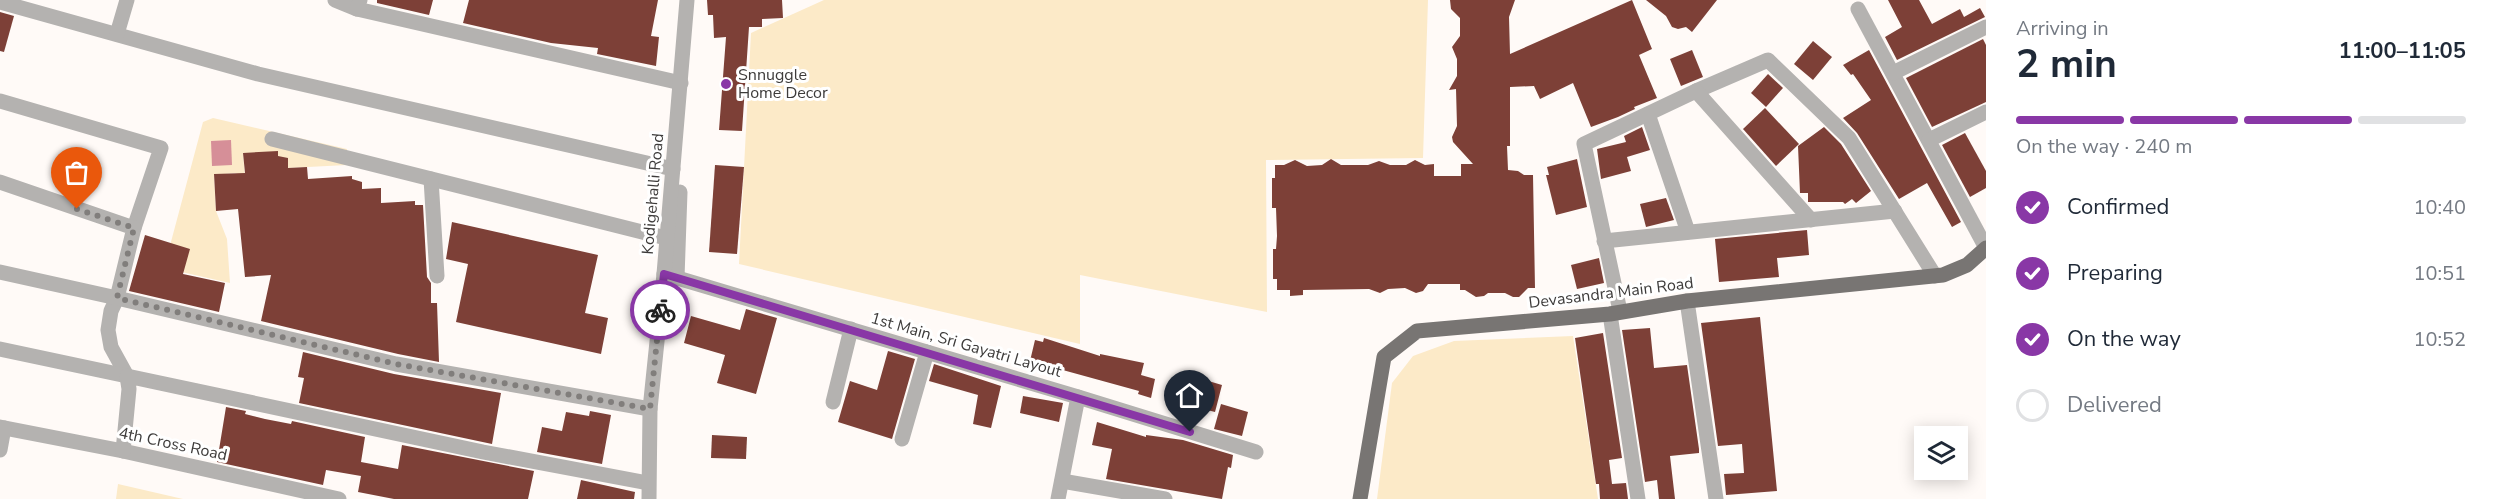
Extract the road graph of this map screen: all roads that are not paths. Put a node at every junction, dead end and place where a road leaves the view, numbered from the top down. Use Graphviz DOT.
graph roads {
  1 [pos="127,0"];
  2 [pos="335,0"];
  3 [pos="688,0"];
  4 [pos="0,2"];
  5 [pos="359,4"];
  6 [pos="1858,9"];
  7 [pos="1986,27"];
  8 [pos="117,34"];
  9 [pos="1893,73"];
  10 [pos="681,83"];
  11 [pos="1696,91"];
  12 [pos="0,101"];
  13 [pos="1986,112"];
  14 [pos="1648,114"];
  15 [pos="272,139"];
  16 [pos="1929,140"];
  17 [pos="674,169"];
  18 [pos="431,180"];
  19 [pos="0,182"];
  20 [pos="1895,211"];
  21 [pos="1811,220"];
  22 [pos="134,228"];
  23 [pos="1688,232"];
  24 [pos="666,238"];
  25 [pos="1604,241"];
  26 [pos="1986,248"];
  27 [pos="0,272"];
  28 [pos="437,276"];
  29 [pos="670,276"];
  30 [pos="1935,276"];
  31 [pos="117,298"];
  32 [pos="1687,301"];
  33 [pos="1615,313"];
  34 [pos="850,329"];
  35 [pos="0,349"];
  36 [pos="927,352"];
  37 [pos="127,376"];
  38 [pos="1078,397"];
  39 [pos="833,402"];
  40 [pos="650,409"];
  41 [pos="2,428"];
  42 [pos="902,439"];
  43 [pos="0,450"];
  44 [pos="123,451"];
  45 [pos="1256,452"];
  46 [pos="1062,481"];
  47 [pos="648,483"];
  48 [pos="339,499"];
  49 [pos="649,499"];
  50 [pos="1058,499"];
  51 [pos="1165,499"];
  52 [pos="1360,499"];
  53 [pos="1638,499"];
  54 [pos="1716,499"];
  1 -- 8 [label="street"];
  2 -- 5 [label="street"];
  3 -- 10 [label="street, Kodigehalli Road"];
  3 -- 29 [label="street"];
  4 -- 8 [label="street"];
  5 -- 10 [label="street"];
  6 -- 9 [label="street"];
  7 -- 9 [label="street"];
  8 -- 17 [label="street"];
  9 -- 16 [label="street"];
  10 -- 17 [label="street, Kodigehalli Road"];
  11 -- 14 [label="street"];
  11 -- 20 [label="street"];
  11 -- 21 [label="street"];
  12 -- 22 [label="street"];
  13 -- 16 [label="street"];
  14 -- 23 [label="street"];
  14 -- 25 [label="street"];
  15 -- 18 [label="street"];
  16 -- 26 [label="street"];
  17 -- 24 [label="street, Kodigehalli Road"];
  18 -- 24 [label="street"];
  18 -- 28 [label="street"];
  19 -- 22 [label="street"];
  20 -- 21 [label="street"];
  20 -- 30 [label="street"];
  21 -- 23 [label="street"];
  22 -- 31 [label="street"];
  23 -- 25 [label="street"];
  24 -- 29 [label="street, Kodigehalli Road"];
  25 -- 33 [label="street"];
  26 -- 30 [label="main road, Devasandra Main Road"];
  27 -- 31 [label="street"];
  29 -- 34 [label="street, 1st Main, Sri Gayatri Layout"];
  29 -- 40 [label="street, Kodigehalli Road"];
  30 -- 32 [label="main road, Devasandra Main Road"];
  31 -- 37 [label="street"];
  31 -- 40 [label="street"];
  32 -- 33 [label="main road, Devasandra Main Road"];
  32 -- 54 [label="street"];
  33 -- 52 [label="main road, Devasandra Main Road"];
  33 -- 53 [label="street"];
  34 -- 36 [label="street, 1st Main, Sri Gayatri Layout"];
  34 -- 39 [label="street"];
  35 -- 37 [label="street"];
  36 -- 38 [label="street, 1st Main, Sri Gayatri Layout"];
  36 -- 42 [label="street"];
  37 -- 44 [label="street"];
  37 -- 47 [label="street"];
  38 -- 45 [label="street, 1st Main, Sri Gayatri Layout"];
  38 -- 46 [label="street"];
  40 -- 47 [label="street, Kodigehalli Road"];
  41 -- 43 [label="street"];
  41 -- 44 [label="street, 4th Cross Road"];
  44 -- 48 [label="street, 4th Cross Road"];
  46 -- 50 [label="street"];
  46 -- 51 [label="street"];
  47 -- 49 [label="street, Kodigehalli Road"];
}
